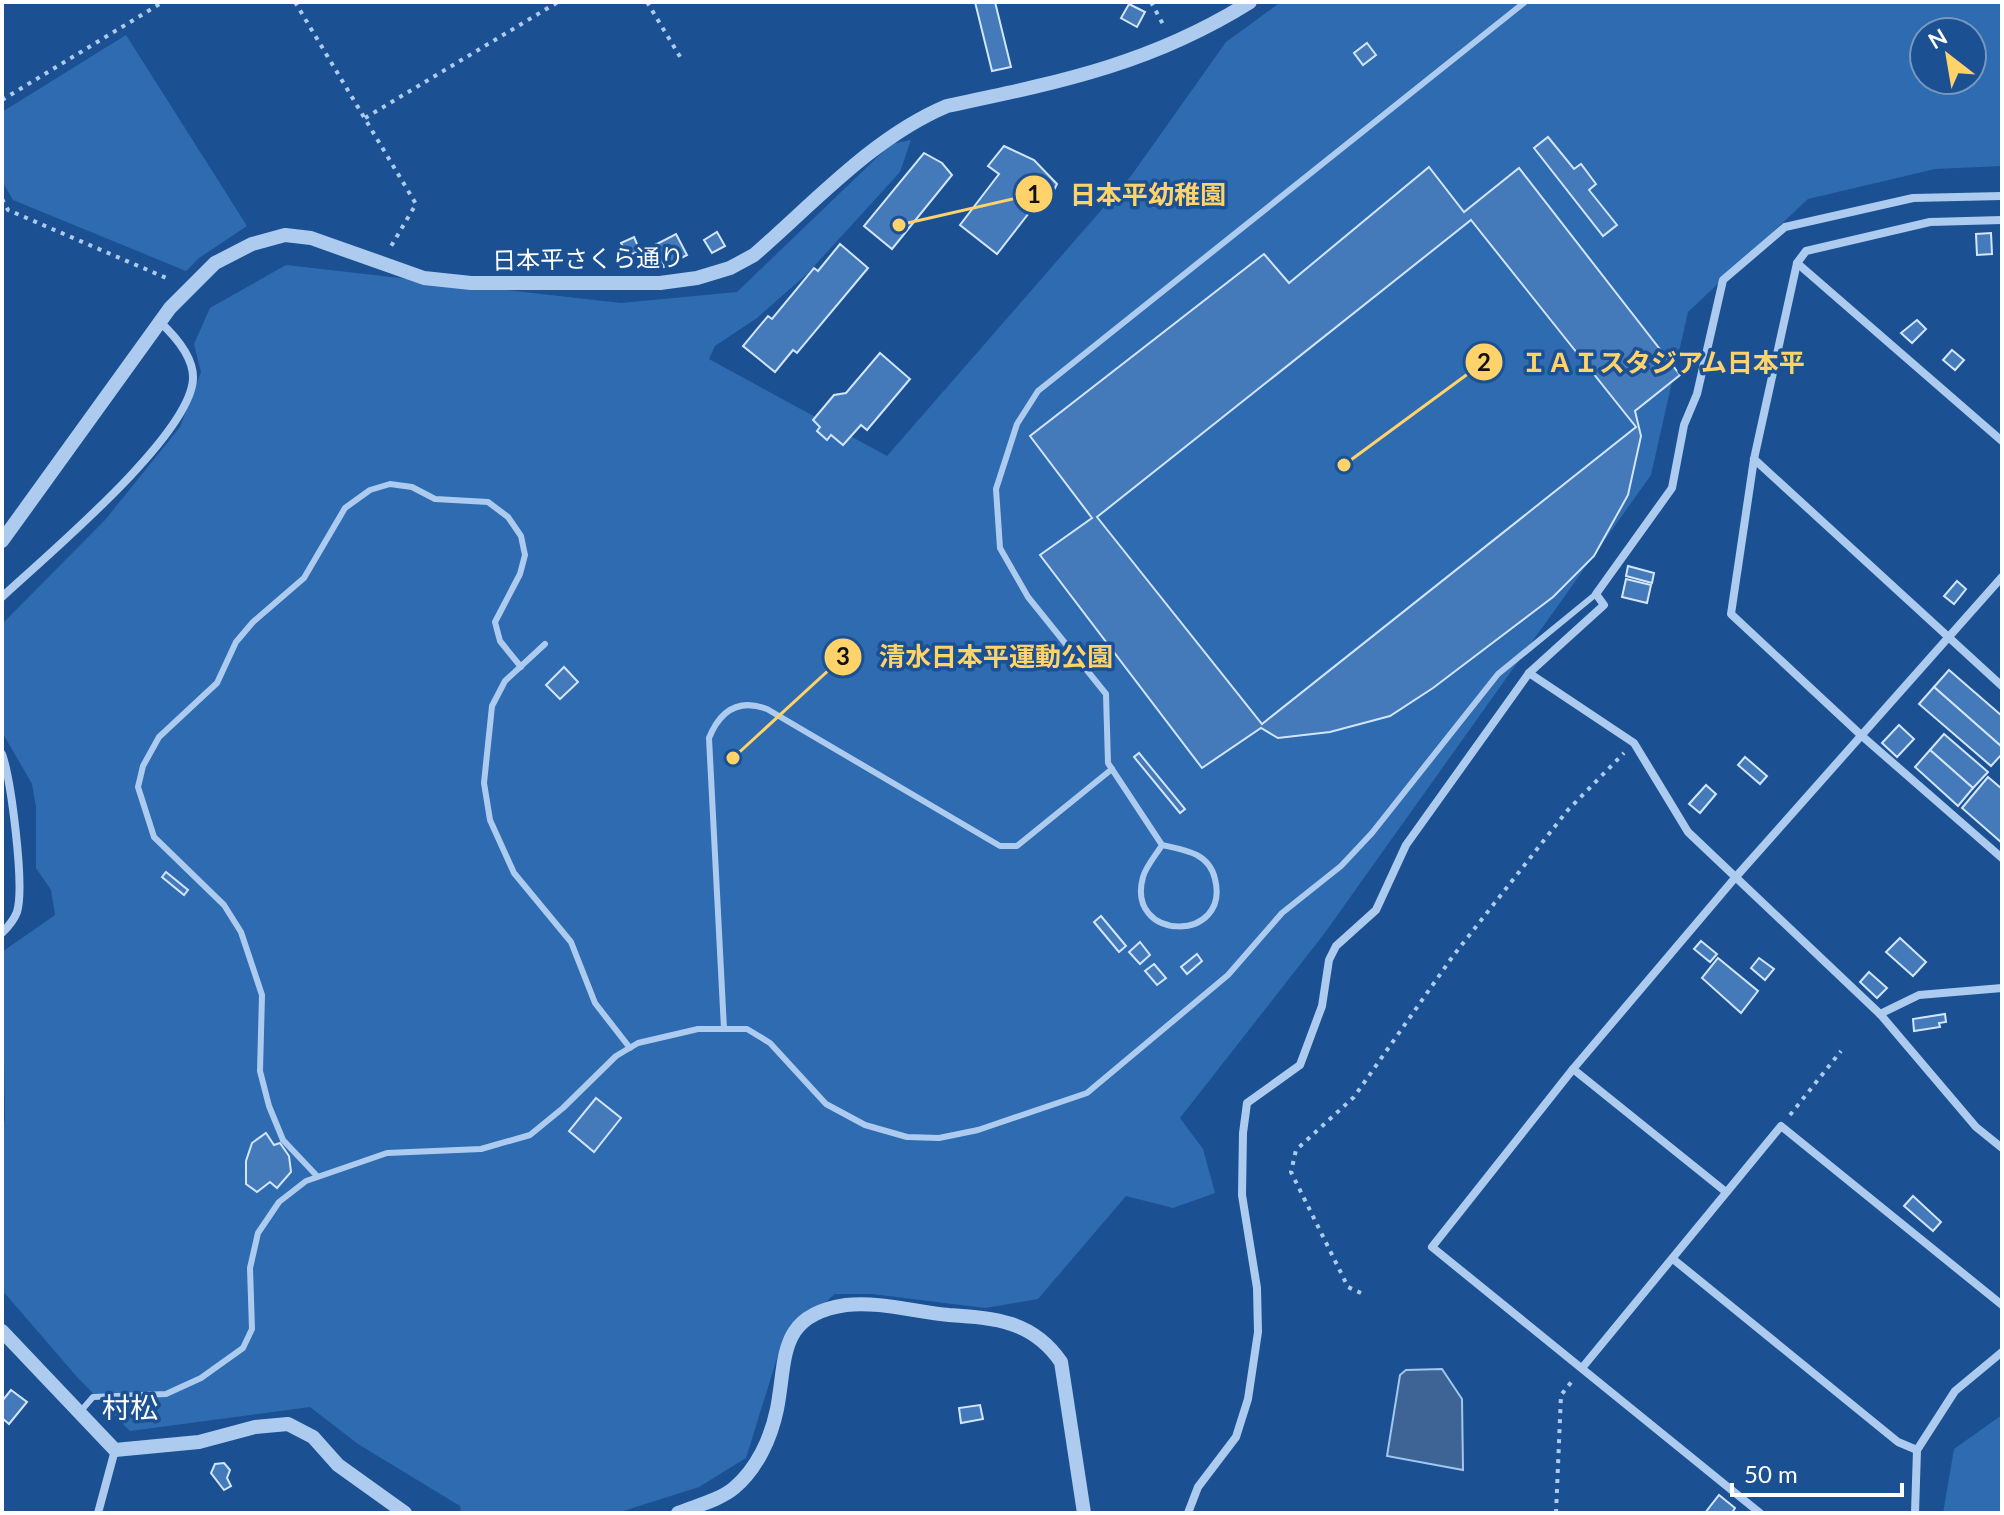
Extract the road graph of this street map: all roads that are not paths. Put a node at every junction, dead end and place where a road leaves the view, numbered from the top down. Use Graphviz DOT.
graph roads {
  1 [pos="1250,2"];
  2 [pos="1525,2"];
  3 [pos="2002,196"];
  4 [pos="2002,220"];
  5 [pos="1797,263"];
  6 [pos="160,322"];
  7 [pos="2002,441"];
  8 [pos="1754,459"];
  9 [pos="2,541"];
  10 [pos="2002,577"];
  11 [pos="1596,594"];
  12 [pos="2,597"];
  13 [pos="1948,638"];
  14 [pos="545,644"];
  15 [pos="521,667"];
  16 [pos="1529,673"];
  17 [pos="2002,686"];
  18 [pos="1862,736"];
  19 [pos="2,754"];
  20 [pos="1112,769"];
  21 [pos="1162,845"];
  22 [pos="2002,858"];
  23 [pos="1734,879"];
  24 [pos="2,933"];
  25 [pos="2002,988"];
  26 [pos="1880,1014"];
  27 [pos="724,1029"];
  28 [pos="630,1048"];
  29 [pos="1573,1069"];
  30 [pos="2002,1148"];
  31 [pos="317,1176"];
  32 [pos="1726,1192"];
  33 [pos="1673,1259"];
  34 [pos="2002,1305"];
  35 [pos="2,1331"];
  36 [pos="2002,1352"];
  37 [pos="1582,1368"];
  38 [pos="80,1412"];
  39 [pos="115,1450"];
  40 [pos="1917,1450"];
  41 [pos="98,1513"];
  42 [pos="405,1513"];
  43 [pos="678,1513"];
  44 [pos="1084,1513"];
  45 [pos="1188,1513"];
  46 [pos="1760,1513"];
  47 [pos="1915,1513"];
  1 -- 6 [label="street, 日本平さくら通り"];
  2 -- 20 [label="lane"];
  3 -- 11 [label="street"];
  4 -- 5 [label="street"];
  5 -- 7 [label="street"];
  5 -- 8 [label="street"];
  6 -- 9 [label="street, 日本平さくら通り"];
  6 -- 12 [label="street"];
  8 -- 13 [label="street"];
  8 -- 18 [label="street"];
  10 -- 13 [label="street"];
  11 -- 16 [label="street"];
  11 -- 27 [label="lane"];
  13 -- 17 [label="street"];
  13 -- 18 [label="street"];
  14 -- 15 [label="lane"];
  15 -- 28 [label="lane"];
  15 -- 31 [label="lane"];
  16 -- 23 [label="street"];
  16 -- 45 [label="street"];
  18 -- 22 [label="street"];
  18 -- 23 [label="street"];
  19 -- 24 [label="street"];
  20 -- 21 [label="lane"];
  20 -- 27 [label="lane"];
  21 -- 21 [label="lane"];
  23 -- 26 [label="street"];
  23 -- 29 [label="street"];
  25 -- 26 [label="street"];
  26 -- 30 [label="street"];
  27 -- 28 [label="lane"];
  28 -- 31 [label="lane"];
  29 -- 32 [label="street"];
  29 -- 37 [label="street"];
  31 -- 38 [label="lane"];
  32 -- 33 [label="street"];
  32 -- 34 [label="street"];
  33 -- 37 [label="street"];
  33 -- 40 [label="street"];
  35 -- 38 [label="street"];
  36 -- 40 [label="street"];
  37 -- 46 [label="street"];
  38 -- 39 [label="street"];
  39 -- 41 [label="street"];
  39 -- 42 [label="street"];
  40 -- 47 [label="street"];
  43 -- 44 [label="street"];
}
